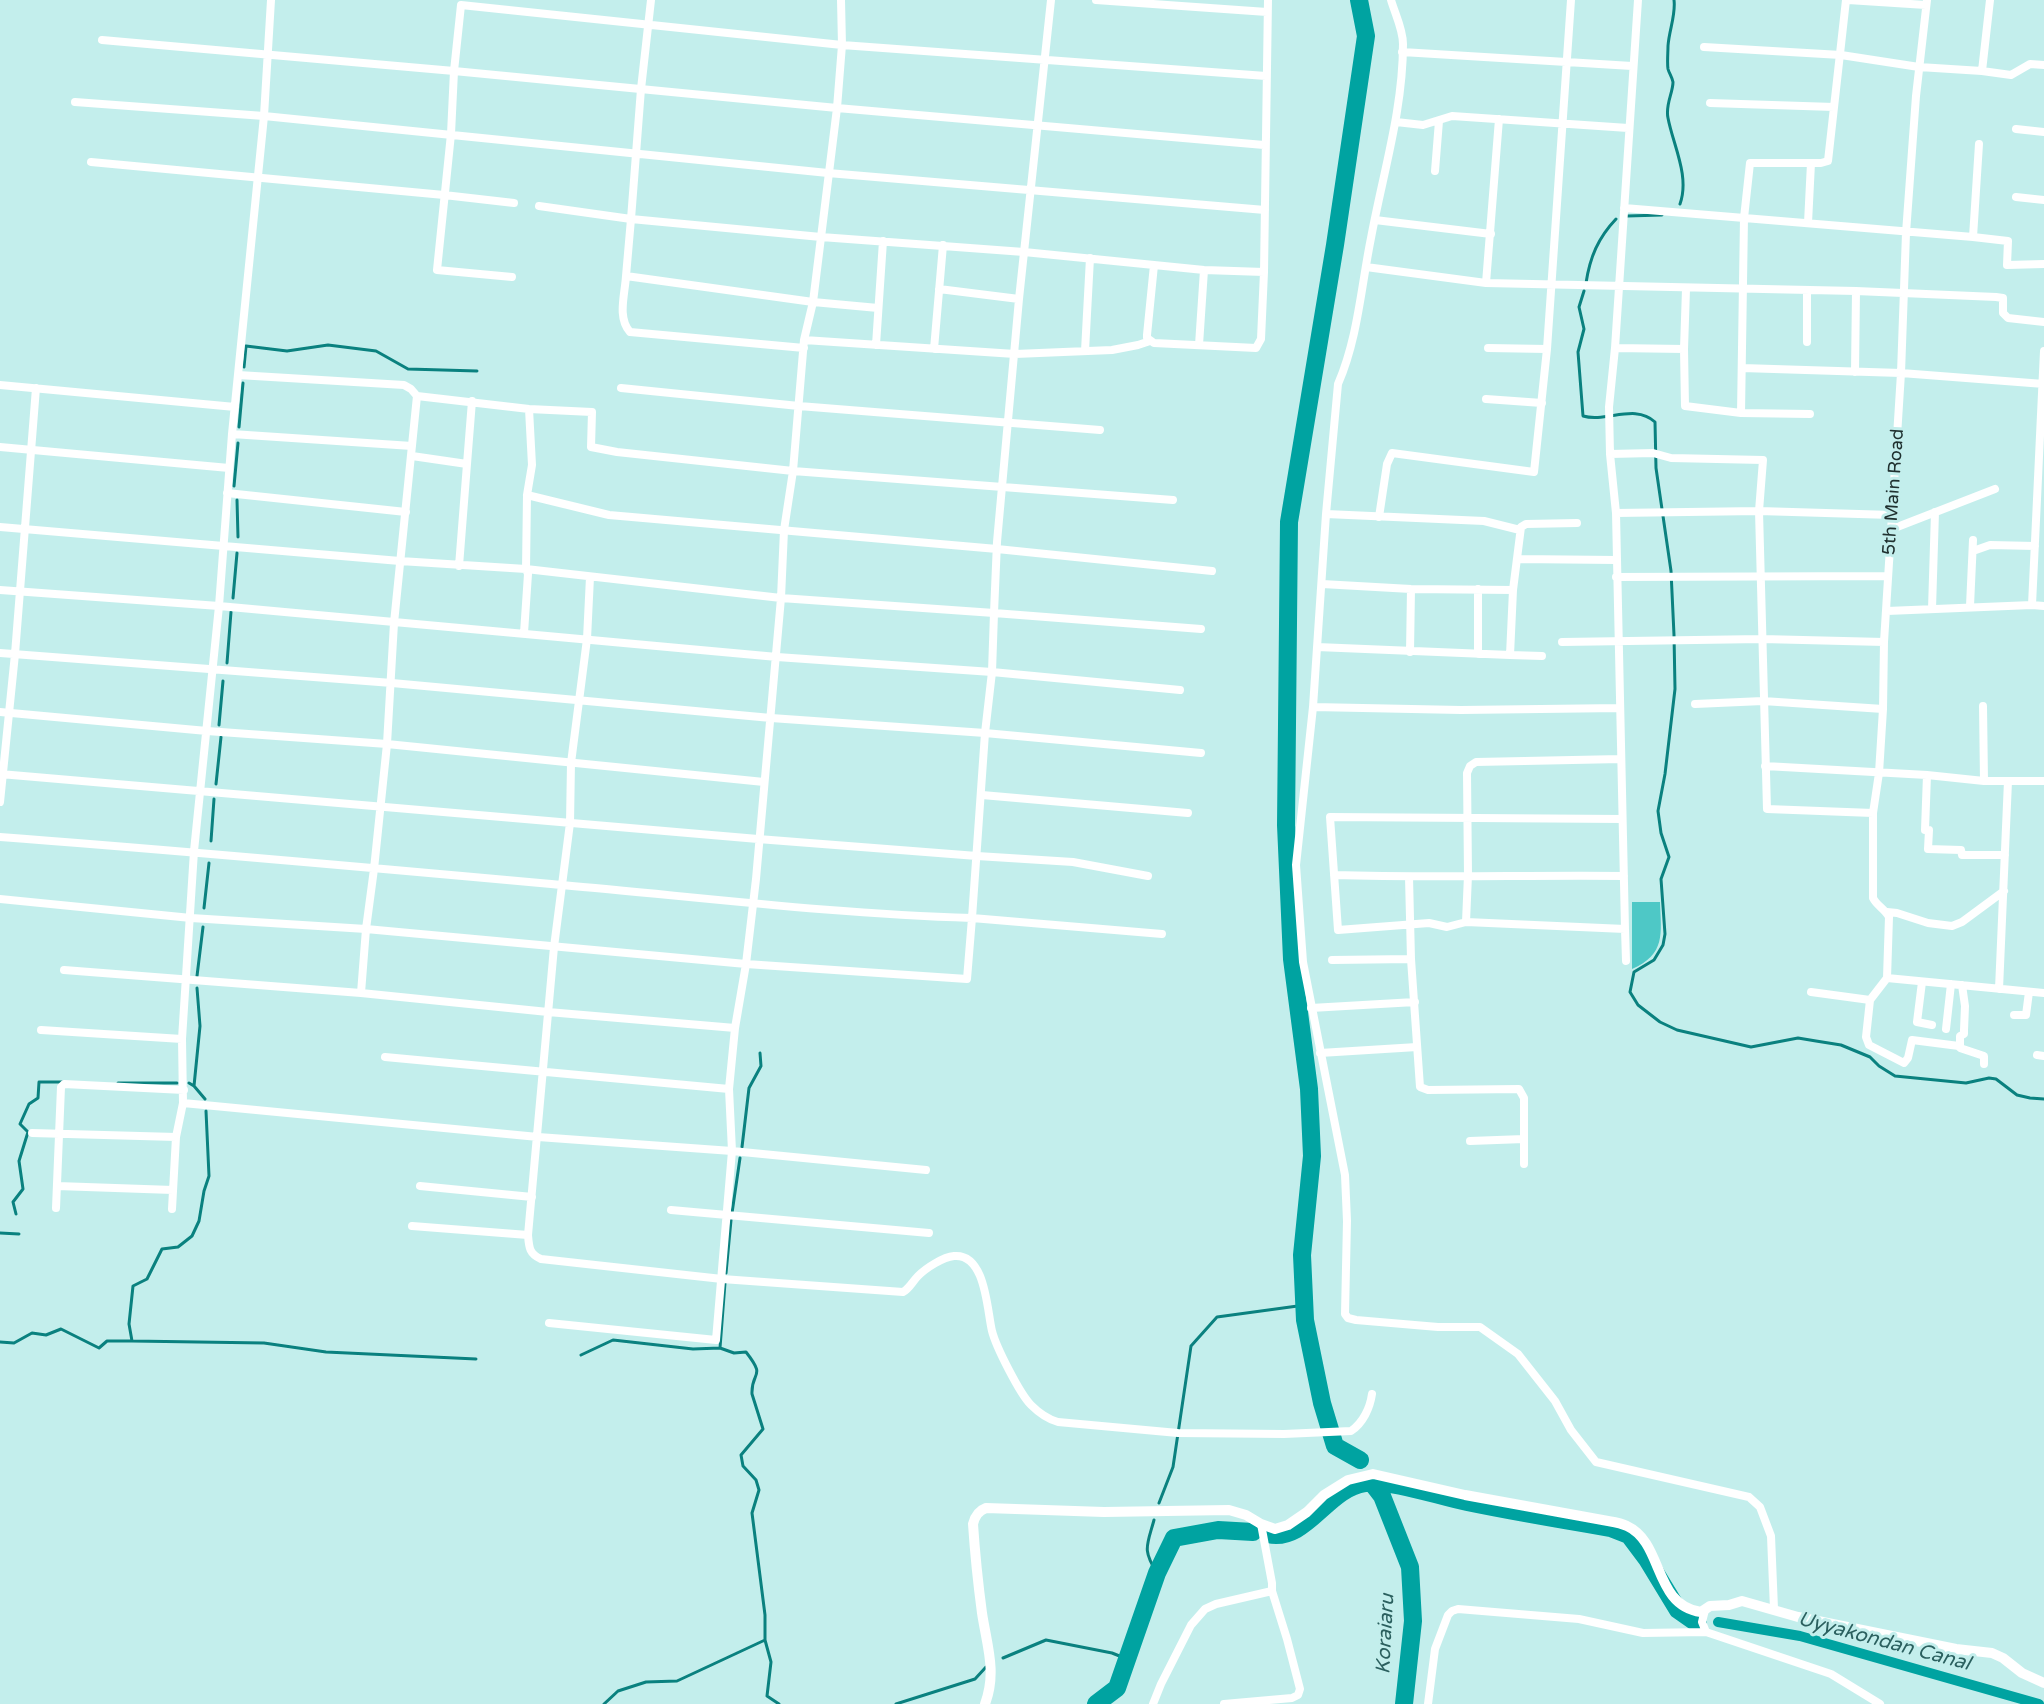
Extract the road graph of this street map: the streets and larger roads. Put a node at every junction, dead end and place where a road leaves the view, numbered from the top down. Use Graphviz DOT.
graph roads {
  1 [pos="271,0"];
  2 [pos="651,0"];
  3 [pos="841,0"];
  4 [pos="1051,0"];
  5 [pos="1096,0"];
  6 [pos="1268,0"];
  7 [pos="1391,0"];
  8 [pos="1571,0"];
  9 [pos="1638,0"];
  10 [pos="1847,0"];
  11 [pos="1990,0"];
  12 [pos="461,2"];
  13 [pos="1926,2"];
  14 [pos="1267,12"];
  15 [pos="649,26"];
  16 [pos="102,40"];
  17 [pos="842,45"];
  18 [pos="1704,47"];
  19 [pos="1402,52"];
  20 [pos="268,55"];
  21 [pos="1841,55"];
  22 [pos="1045,59"];
  23 [pos="1568,63"];
  24 [pos="2044,65"];
  25 [pos="1632,66"];
  26 [pos="1919,67"];
  27 [pos="454,71"];
  28 [pos="1982,71"];
  29 [pos="1266,76"];
  30 [pos="641,89"];
  31 [pos="75,102"];
  32 [pos="1710,103"];
  33 [pos="1834,107"];
  34 [pos="837,108"];
  35 [pos="264,116"];
  36 [pos="1499,119"];
  37 [pos="1439,121"];
  38 [pos="1396,122"];
  39 [pos="1562,123"];
  40 [pos="1039,126"];
  41 [pos="1628,128"];
  42 [pos="2016,129"];
  43 [pos="2044,132"];
  44 [pos="451,134"];
  45 [pos="1979,144"];
  46 [pos="1264,146"];
  47 [pos="636,154"];
  48 [pos="91,162"];
  49 [pos="1811,163"];
  50 [pos="1435,171"];
  51 [pos="828,173"];
  52 [pos="256,178"];
  53 [pos="1032,189"];
  54 [pos="444,195"];
  55 [pos="2016,197"];
  56 [pos="2044,200"];
  57 [pos="514,203"];
  58 [pos="539,206"];
  59 [pos="1624,208"];
  60 [pos="1265,210"];
  61 [pos="1744,218"];
  62 [pos="630,219"];
  63 [pos="1375,220"];
  64 [pos="1808,223"];
  65 [pos="1906,233"];
  66 [pos="1491,234"];
  67 [pos="821,237"];
  68 [pos="1973,237"];
  69 [pos="883,241"];
  70 [pos="943,245"];
  71 [pos="1024,252"];
  72 [pos="1090,258"];
  73 [pos="1154,264"];
  74 [pos="2044,264"];
  75 [pos="1366,267"];
  76 [pos="1204,270"];
  77 [pos="1264,272"];
  78 [pos="626,276"];
  79 [pos="512,277"];
  80 [pos="1486,284"];
  81 [pos="1550,285"];
  82 [pos="1619,287"];
  83 [pos="939,289"];
  84 [pos="1686,289"];
  85 [pos="1744,290"];
  86 [pos="1807,291"];
  87 [pos="1856,291"];
  88 [pos="1903,294"];
  89 [pos="1019,299"];
  90 [pos="813,302"];
  91 [pos="878,308"];
  92 [pos="2044,322"];
  93 [pos="1150,341"];
  94 [pos="1807,342"];
  95 [pos="804,344"];
  96 [pos="876,345"];
  97 [pos="1199,345"];
  98 [pos="1488,348"];
  99 [pos="1615,348"];
  100 [pos="934,349"];
  101 [pos="1684,349"];
  102 [pos="1547,350"];
  103 [pos="1085,351"];
  104 [pos="2044,351"];
  105 [pos="1015,354"];
  106 [pos="1742,368"];
  107 [pos="1856,372"];
  108 [pos="1901,373"];
  109 [pos="238,375"];
  110 [pos="2043,384"];
  111 [pos="0,385"];
  112 [pos="36,388"];
  113 [pos="621,388"];
  114 [pos="417,396"];
  115 [pos="1486,399"];
  116 [pos="472,401"];
  117 [pos="1542,403"];
  118 [pos="799,406"];
  119 [pos="235,407"];
  120 [pos="529,409"];
  121 [pos="1741,413"];
  122 [pos="1810,414"];
  123 [pos="1009,423"];
  124 [pos="1100,430"];
  125 [pos="232,434"];
  126 [pos="412,446"];
  127 [pos="0,447"];
  128 [pos="2041,447"];
  129 [pos="32,449"];
  130 [pos="1610,454"];
  131 [pos="412,456"];
  132 [pos="467,464"];
  133 [pos="230,468"];
  134 [pos="793,471"];
  135 [pos="1002,486"];
  136 [pos="1995,489"];
  137 [pos="227,493"];
  138 [pos="527,495"];
  139 [pos="1173,500"];
  140 [pos="2040,506"];
  141 [pos="1759,511"];
  142 [pos="406,512"];
  143 [pos="1935,512"];
  144 [pos="1616,513"];
  145 [pos="1326,514"];
  146 [pos="1892,515"];
  147 [pos="1379,517"];
  148 [pos="1577,523"];
  149 [pos="0,527"];
  150 [pos="26,529"];
  151 [pos="1892,529"];
  152 [pos="784,530"];
  153 [pos="1520,530"];
  154 [pos="1973,540"];
  155 [pos="224,546"];
  156 [pos="2035,546"];
  157 [pos="997,549"];
  158 [pos="1973,551"];
  159 [pos="1517,559"];
  160 [pos="1616,560"];
  161 [pos="400,561"];
  162 [pos="459,566"];
  163 [pos="526,569"];
  164 [pos="1212,572"];
  165 [pos="1888,576"];
  166 [pos="590,577"];
  167 [pos="1617,577"];
  168 [pos="1760,577"];
  169 [pos="1322,584"];
  170 [pos="1411,589"];
  171 [pos="1478,589"];
  172 [pos="0,590"];
  173 [pos="1513,590"];
  174 [pos="20,591"];
  175 [pos="782,598"];
  176 [pos="2032,605"];
  177 [pos="219,606"];
  178 [pos="1970,606"];
  179 [pos="2044,606"];
  180 [pos="1932,609"];
  181 [pos="1887,611"];
  182 [pos="994,613"];
  183 [pos="394,623"];
  184 [pos="1201,628"];
  185 [pos="524,633"];
  186 [pos="587,639"];
  187 [pos="1762,639"];
  188 [pos="1618,641"];
  189 [pos="1562,642"];
  190 [pos="1884,642"];
  191 [pos="1317,647"];
  192 [pos="1410,652"];
  193 [pos="0,653"];
  194 [pos="15,654"];
  195 [pos="1478,654"];
  196 [pos="1510,655"];
  197 [pos="1542,656"];
  198 [pos="777,657"];
  199 [pos="213,669"];
  200 [pos="992,672"];
  201 [pos="392,683"];
  202 [pos="1180,690"];
  203 [pos="580,701"];
  204 [pos="1763,701"];
  205 [pos="1695,704"];
  206 [pos="1983,706"];
  207 [pos="1314,707"];
  208 [pos="1620,708"];
  209 [pos="1883,709"];
  210 [pos="5,713"];
  211 [pos="771,718"];
  212 [pos="207,731"];
  213 [pos="985,733"];
  214 [pos="387,744"];
  215 [pos="1201,753"];
  216 [pos="1621,759"];
  217 [pos="571,763"];
  218 [pos="1765,766"];
  219 [pos="1879,773"];
  220 [pos="1,774"];
  221 [pos="1927,775"];
  222 [pos="1984,781"];
  223 [pos="2008,781"];
  224 [pos="764,782"];
  225 [pos="2044,782"];
  226 [pos="200,792"];
  227 [pos="981,795"];
  228 [pos="0,802"];
  229 [pos="381,808"];
  230 [pos="1188,813"];
  231 [pos="1873,813"];
  232 [pos="1467,817"];
  233 [pos="1622,819"];
  234 [pos="570,824"];
  235 [pos="0,837"];
  236 [pos="759,840"];
  237 [pos="194,851"];
  238 [pos="2005,855"];
  239 [pos="977,856"];
  240 [pos="374,869"];
  241 [pos="1334,875"];
  242 [pos="1468,875"];
  243 [pos="1148,876"];
  244 [pos="1624,876"];
  245 [pos="1409,877"];
  246 [pos="563,885"];
  247 [pos="2004,891"];
  248 [pos="0,898"];
  249 [pos="752,904"];
  250 [pos="1887,912"];
  251 [pos="190,918"];
  252 [pos="972,918"];
  253 [pos="1466,922"];
  254 [pos="1410,926"];
  255 [pos="1625,928"];
  256 [pos="366,929"];
  257 [pos="1162,934"];
  258 [pos="554,947"];
  259 [pos="1411,959"];
  260 [pos="1332,960"];
  261 [pos="1626,961"];
  262 [pos="746,964"];
  263 [pos="64,970"];
  264 [pos="1887,978"];
  265 [pos="187,980"];
  266 [pos="1922,982"];
  267 [pos="1951,984"];
  268 [pos="1962,985"];
  269 [pos="1998,989"];
  270 [pos="1811,992"];
  271 [pos="2029,992"];
  272 [pos="361,993"];
  273 [pos="2044,993"];
  274 [pos="1870,1000"];
  275 [pos="1415,1002"];
  276 [pos="1311,1008"];
  277 [pos="548,1012"];
  278 [pos="2014,1015"];
  279 [pos="1932,1025"];
  280 [pos="735,1028"];
  281 [pos="41,1029"];
  282 [pos="1946,1029"];
  283 [pos="182,1040"];
  284 [pos="1959,1046"];
  285 [pos="1417,1047"];
  286 [pos="1320,1053"];
  287 [pos="385,1057"];
  288 [pos="1984,1064"];
  289 [pos="543,1072"];
  290 [pos="729,1089"];
  291 [pos="184,1090"];
  292 [pos="183,1103"];
  293 [pos="32,1133"];
  294 [pos="59,1134"];
  295 [pos="176,1137"];
  296 [pos="538,1137"];
  297 [pos="1524,1139"];
  298 [pos="1470,1140"];
  299 [pos="732,1151"];
  300 [pos="1524,1164"];
  301 [pos="926,1170"];
  302 [pos="57,1186"];
  303 [pos="420,1186"];
  304 [pos="173,1190"];
  305 [pos="532,1197"];
  306 [pos="56,1208"];
  307 [pos="172,1209"];
  308 [pos="671,1210"];
  309 [pos="726,1215"];
  310 [pos="412,1226"];
  311 [pos="929,1233"];
  312 [pos="528,1235"];
  313 [pos="722,1279"];
  314 [pos="549,1323"];
  315 [pos="1372,1394"];
  316 [pos="1261,1524"];
  317 [pos="1272,1591"];
  318 [pos="1774,1609"];
  319 [pos="1705,1610"];
  320 [pos="1706,1632"];
  321 [pos="2044,1683"];
  322 [pos="985,1704"];
  323 [pos="1153,1704"];
  324 [pos="1224,1704"];
  325 [pos="1428,1704"];
  326 [pos="1880,1704"];
  1 -- 20 [label="street"];
  2 -- 15 [label="street"];
  3 -- 17 [label="street"];
  4 -- 22 [label="street"];
  5 -- 14 [label="street"];
  6 -- 14 [label="street"];
  7 -- 19 [label="street"];
  8 -- 23 [label="street"];
  9 -- 25 [label="street"];
  10 -- 13 [label="street"];
  10 -- 21 [label="street"];
  11 -- 28 [label="street"];
  12 -- 15 [label="street"];
  12 -- 27 [label="street"];
  13 -- 26 [label="street, 5th Main Road"];
  14 -- 29 [label="street"];
  15 -- 17 [label="street"];
  15 -- 30 [label="street"];
  16 -- 20 [label="street"];
  17 -- 22 [label="street"];
  17 -- 34 [label="street"];
  18 -- 21 [label="street"];
  19 -- 23 [label="street"];
  19 -- 38 [label="street"];
  20 -- 27 [label="street"];
  20 -- 35 [label="street"];
  21 -- 26 [label="street"];
  21 -- 33 [label="street"];
  22 -- 29 [label="street"];
  22 -- 40 [label="street"];
  23 -- 25 [label="street"];
  23 -- 39 [label="street"];
  24 -- 28 [label="street"];
  25 -- 41 [label="street"];
  26 -- 28 [label="street"];
  26 -- 65 [label="street, 5th Main Road"];
  27 -- 30 [label="street"];
  27 -- 44 [label="street"];
  29 -- 46 [label="street"];
  30 -- 34 [label="street"];
  30 -- 47 [label="street"];
  31 -- 35 [label="street"];
  32 -- 33 [label="street"];
  33 -- 49 [label="street"];
  34 -- 40 [label="street"];
  34 -- 51 [label="street"];
  35 -- 44 [label="street"];
  35 -- 52 [label="street"];
  36 -- 37 [label="street"];
  36 -- 39 [label="street"];
  36 -- 66 [label="street"];
  37 -- 38 [label="street"];
  37 -- 50 [label="street"];
  38 -- 63 [label="street"];
  39 -- 41 [label="street"];
  39 -- 81 [label="street"];
  40 -- 46 [label="street"];
  40 -- 53 [label="street"];
  41 -- 59 [label="street"];
  42 -- 43 [label="street"];
  44 -- 47 [label="street"];
  44 -- 54 [label="street"];
  45 -- 68 [label="street"];
  46 -- 60 [label="street"];
  47 -- 51 [label="street"];
  47 -- 62 [label="street"];
  48 -- 52 [label="street"];
  49 -- 61 [label="street"];
  49 -- 64 [label="street"];
  51 -- 53 [label="street"];
  51 -- 67 [label="street"];
  52 -- 54 [label="street"];
  52 -- 109 [label="street"];
  53 -- 60 [label="street"];
  53 -- 71 [label="street"];
  54 -- 57 [label="street"];
  54 -- 79 [label="street"];
  55 -- 56 [label="street"];
  58 -- 62 [label="street"];
  59 -- 61 [label="street"];
  59 -- 82 [label="street"];
  60 -- 77 [label="street"];
  61 -- 64 [label="street"];
  61 -- 85 [label="street"];
  62 -- 67 [label="street"];
  62 -- 78 [label="street"];
  63 -- 66 [label="street"];
  63 -- 75 [label="street"];
  64 -- 65 [label="street"];
  65 -- 68 [label="street"];
  65 -- 88 [label="street, 5th Main Road"];
  66 -- 80 [label="street"];
  67 -- 69 [label="street"];
  67 -- 90 [label="street"];
  68 -- 74 [label="street"];
  69 -- 70 [label="street"];
  69 -- 91 [label="street"];
  70 -- 71 [label="street"];
  70 -- 83 [label="street"];
  71 -- 72 [label="street"];
  71 -- 89 [label="street"];
  72 -- 73 [label="street"];
  72 -- 103 [label="street"];
  73 -- 76 [label="street"];
  73 -- 93 [label="street"];
  75 -- 80 [label="street"];
  75 -- 145 [label="street"];
  76 -- 77 [label="street"];
  76 -- 97 [label="street"];
  77 -- 97 [label="street"];
  78 -- 90 [label="street"];
  78 -- 95 [label="street"];
  80 -- 81 [label="street"];
  81 -- 82 [label="street"];
  81 -- 102 [label="street"];
  82 -- 84 [label="street"];
  82 -- 99 [label="street"];
  83 -- 89 [label="street"];
  83 -- 100 [label="street"];
  84 -- 85 [label="street"];
  84 -- 101 [label="street"];
  85 -- 86 [label="street"];
  85 -- 106 [label="street"];
  86 -- 87 [label="street"];
  86 -- 94 [label="street"];
  87 -- 88 [label="street"];
  87 -- 107 [label="street"];
  88 -- 92 [label="street"];
  88 -- 108 [label="street, 5th Main Road"];
  89 -- 105 [label="street"];
  90 -- 91 [label="street"];
  90 -- 95 [label="street"];
  91 -- 96 [label="street"];
  93 -- 97 [label="street"];
  93 -- 103 [label="street"];
  95 -- 96 [label="street"];
  95 -- 118 [label="street"];
  96 -- 100 [label="street"];
  98 -- 102 [label="street"];
  99 -- 101 [label="street"];
  99 -- 130 [label="street"];
  100 -- 105 [label="street"];
  101 -- 121 [label="street"];
  102 -- 117 [label="street"];
  103 -- 105 [label="street"];
  104 -- 110 [label="street"];
  105 -- 123 [label="street"];
  106 -- 107 [label="street"];
  106 -- 121 [label="street"];
  107 -- 108 [label="street"];
  108 -- 110 [label="street"];
  108 -- 146 [label="street, 5th Main Road"];
  109 -- 114 [label="street"];
  109 -- 119 [label="street"];
  110 -- 128 [label="street"];
  111 -- 112 [label="street"];
  112 -- 119 [label="street"];
  112 -- 129 [label="street"];
  113 -- 118 [label="street"];
  114 -- 116 [label="street"];
  114 -- 126 [label="street"];
  115 -- 117 [label="street"];
  116 -- 120 [label="street"];
  116 -- 132 [label="street"];
  117 -- 147 [label="street"];
  118 -- 123 [label="street"];
  118 -- 134 [label="street"];
  119 -- 125 [label="street"];
  120 -- 134 [label="street"];
  120 -- 138 [label="street"];
  121 -- 122 [label="street"];
  123 -- 124 [label="street"];
  123 -- 135 [label="street"];
  125 -- 126 [label="street"];
  125 -- 133 [label="street"];
  126 -- 131 [label="street"];
  127 -- 129 [label="street"];
  128 -- 140 [label="street"];
  129 -- 133 [label="street"];
  129 -- 150 [label="street"];
  130 -- 141 [label="street"];
  130 -- 144 [label="street"];
  131 -- 132 [label="street"];
  131 -- 142 [label="street"];
  132 -- 162 [label="street"];
  133 -- 137 [label="street"];
  134 -- 135 [label="street"];
  134 -- 152 [label="street"];
  135 -- 139 [label="street"];
  135 -- 157 [label="street"];
  136 -- 143 [label="street"];
  137 -- 142 [label="street"];
  137 -- 155 [label="street"];
  138 -- 152 [label="street"];
  138 -- 163 [label="street"];
  140 -- 156 [label="street"];
  141 -- 144 [label="street"];
  141 -- 146 [label="street"];
  141 -- 168 [label="street"];
  142 -- 161 [label="street"];
  143 -- 151 [label="street"];
  143 -- 180 [label="street"];
  144 -- 160 [label="street"];
  145 -- 147 [label="street"];
  145 -- 169 [label="street"];
  146 -- 151 [label="street, 5th Main Road"];
  147 -- 153 [label="street"];
  148 -- 153 [label="street"];
  149 -- 150 [label="street"];
  150 -- 155 [label="street"];
  150 -- 174 [label="street"];
  151 -- 165 [label="street, 5th Main Road"];
  152 -- 157 [label="street"];
  152 -- 175 [label="street"];
  153 -- 159 [label="street"];
  154 -- 158 [label="street"];
  155 -- 161 [label="street"];
  155 -- 177 [label="street"];
  156 -- 158 [label="street"];
  156 -- 176 [label="street"];
  157 -- 164 [label="street"];
  157 -- 182 [label="street"];
  158 -- 178 [label="street"];
  159 -- 160 [label="street"];
  159 -- 173 [label="street"];
  160 -- 167 [label="street"];
  161 -- 162 [label="street"];
  161 -- 183 [label="street"];
  162 -- 163 [label="street"];
  163 -- 166 [label="street"];
  163 -- 185 [label="street"];
  165 -- 168 [label="street"];
  165 -- 181 [label="street, 5th Main Road"];
  166 -- 175 [label="street"];
  166 -- 186 [label="street"];
  167 -- 168 [label="street"];
  167 -- 188 [label="street"];
  168 -- 187 [label="street"];
  169 -- 170 [label="street"];
  169 -- 191 [label="street"];
  170 -- 171 [label="street"];
  170 -- 192 [label="street"];
  171 -- 173 [label="street"];
  171 -- 195 [label="street"];
  172 -- 174 [label="street"];
  173 -- 196 [label="street"];
  174 -- 177 [label="street"];
  174 -- 194 [label="street"];
  175 -- 182 [label="street"];
  175 -- 198 [label="street"];
  176 -- 178 [label="street"];
  176 -- 179 [label="street"];
  177 -- 183 [label="street"];
  177 -- 199 [label="street"];
  178 -- 180 [label="street"];
  180 -- 181 [label="street"];
  181 -- 190 [label="street, 5th Main Road"];
  182 -- 184 [label="street"];
  182 -- 200 [label="street"];
  183 -- 185 [label="street"];
  183 -- 201 [label="street"];
  185 -- 186 [label="street"];
  186 -- 198 [label="street"];
  186 -- 203 [label="street"];
  187 -- 188 [label="street"];
  187 -- 190 [label="street"];
  187 -- 204 [label="street"];
  188 -- 189 [label="street"];
  188 -- 208 [label="street"];
  190 -- 209 [label="street, 5th Main Road"];
  191 -- 192 [label="street"];
  191 -- 207 [label="street"];
  192 -- 195 [label="street"];
  193 -- 194 [label="street"];
  194 -- 199 [label="street"];
  194 -- 210 [label="street"];
  195 -- 196 [label="street"];
  196 -- 197 [label="street"];
  198 -- 200 [label="street"];
  198 -- 211 [label="street"];
  199 -- 201 [label="street"];
  199 -- 212 [label="street"];
  200 -- 202 [label="street"];
  200 -- 213 [label="street"];
  201 -- 203 [label="street"];
  201 -- 214 [label="street"];
  203 -- 211 [label="street"];
  203 -- 217 [label="street"];
  204 -- 205 [label="street"];
  204 -- 209 [label="street"];
  204 -- 218 [label="street"];
  206 -- 222 [label="street"];
  207 -- 208 [label="street"];
  207 -- 276 [label="street"];
  208 -- 216 [label="street"];
  209 -- 219 [label="street, 5th Main Road"];
  210 -- 212 [label="street"];
  210 -- 220 [label="street"];
  211 -- 213 [label="street"];
  211 -- 224 [label="street"];
  212 -- 214 [label="street"];
  212 -- 226 [label="street"];
  213 -- 215 [label="street"];
  213 -- 227 [label="street"];
  214 -- 217 [label="street"];
  214 -- 229 [label="street"];
  216 -- 232 [label="street"];
  216 -- 233 [label="street"];
  217 -- 224 [label="street"];
  217 -- 234 [label="street"];
  218 -- 219 [label="street"];
  218 -- 231 [label="street"];
  219 -- 221 [label="street"];
  219 -- 231 [label="street, 5th Main Road"];
  220 -- 226 [label="street"];
  220 -- 228 [label="street"];
  221 -- 222 [label="street"];
  221 -- 238 [label="street"];
  222 -- 223 [label="street"];
  223 -- 225 [label="street"];
  223 -- 238 [label="street"];
  224 -- 236 [label="street"];
  226 -- 229 [label="street"];
  226 -- 237 [label="street"];
  227 -- 230 [label="street"];
  227 -- 239 [label="street"];
  229 -- 234 [label="street"];
  229 -- 240 [label="street"];
  231 -- 250 [label="street, 5th Main Road"];
  232 -- 233 [label="street"];
  232 -- 241 [label="street"];
  232 -- 242 [label="street"];
  233 -- 244 [label="street"];
  234 -- 236 [label="street"];
  234 -- 246 [label="street"];
  235 -- 237 [label="street"];
  236 -- 239 [label="street"];
  236 -- 249 [label="street"];
  237 -- 240 [label="street"];
  237 -- 251 [label="street"];
  238 -- 247 [label="street"];
  239 -- 243 [label="street"];
  239 -- 252 [label="street"];
  240 -- 246 [label="street"];
  240 -- 256 [label="street"];
  241 -- 245 [label="street"];
  241 -- 254 [label="street"];
  242 -- 244 [label="street"];
  242 -- 245 [label="street"];
  242 -- 253 [label="street"];
  244 -- 255 [label="street"];
  245 -- 254 [label="street"];
  246 -- 249 [label="street"];
  246 -- 258 [label="street"];
  247 -- 250 [label="street"];
  247 -- 269 [label="street"];
  248 -- 251 [label="street"];
  249 -- 252 [label="street"];
  249 -- 262 [label="street"];
  250 -- 264 [label="street, 5th Main Road"];
  251 -- 256 [label="street"];
  251 -- 265 [label="street"];
  252 -- 257 [label="street"];
  252 -- 262 [label="street"];
  253 -- 254 [label="street"];
  253 -- 255 [label="street"];
  254 -- 259 [label="street"];
  255 -- 261 [label="street"];
  256 -- 258 [label="street"];
  256 -- 272 [label="street"];
  258 -- 262 [label="street"];
  258 -- 277 [label="street"];
  259 -- 260 [label="street"];
  259 -- 275 [label="street"];
  262 -- 280 [label="street"];
  263 -- 265 [label="street"];
  264 -- 266 [label="street"];
  264 -- 274 [label="street"];
  265 -- 272 [label="street"];
  265 -- 283 [label="street"];
  266 -- 267 [label="street"];
  266 -- 279 [label="street"];
  267 -- 268 [label="street"];
  267 -- 282 [label="street"];
  268 -- 269 [label="street"];
  268 -- 284 [label="street"];
  269 -- 271 [label="street"];
  270 -- 274 [label="street"];
  271 -- 273 [label="street"];
  271 -- 278 [label="street"];
  272 -- 277 [label="street"];
  274 -- 284 [label="street"];
  275 -- 276 [label="street"];
  275 -- 285 [label="street"];
  276 -- 286 [label="street"];
  277 -- 280 [label="street"];
  277 -- 289 [label="street"];
  280 -- 290 [label="street"];
  281 -- 283 [label="street"];
  283 -- 291 [label="street"];
  284 -- 288 [label="street"];
  285 -- 286 [label="street"];
  285 -- 297 [label="street"];
  286 -- 318 [label="street"];
  287 -- 289 [label="street"];
  289 -- 290 [label="street"];
  289 -- 296 [label="street"];
  290 -- 299 [label="street"];
  291 -- 292 [label="street"];
  291 -- 294 [label="street"];
  292 -- 295 [label="street"];
  292 -- 296 [label="street"];
  293 -- 294 [label="street"];
  294 -- 295 [label="street"];
  294 -- 302 [label="street"];
  295 -- 304 [label="street"];
  296 -- 299 [label="street"];
  296 -- 305 [label="street"];
  297 -- 298 [label="street"];
  297 -- 300 [label="street"];
  299 -- 301 [label="street"];
  299 -- 309 [label="street"];
  302 -- 304 [label="street"];
  302 -- 306 [label="street"];
  303 -- 305 [label="street"];
  304 -- 307 [label="street"];
  305 -- 312 [label="street"];
  308 -- 309 [label="street"];
  309 -- 311 [label="street"];
  309 -- 313 [label="street"];
  310 -- 312 [label="street"];
  312 -- 313 [label="street"];
  313 -- 314 [label="street"];
  313 -- 315 [label="street"];
  316 -- 317 [label="street"];
  316 -- 319 [label="street"];
  316 -- 322 [label="street"];
  317 -- 323 [label="street"];
  317 -- 324 [label="street"];
  318 -- 319 [label="street"];
  318 -- 321 [label="street"];
  319 -- 320 [label="street"];
  320 -- 325 [label="street"];
  320 -- 326 [label="street"];
}
